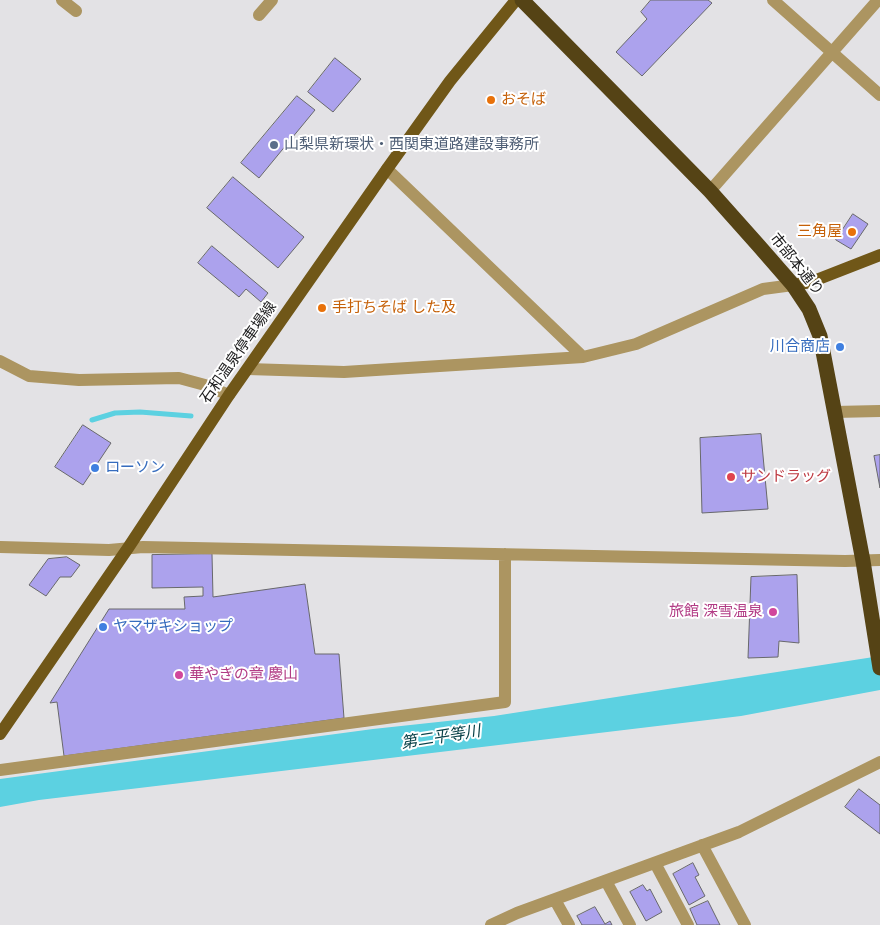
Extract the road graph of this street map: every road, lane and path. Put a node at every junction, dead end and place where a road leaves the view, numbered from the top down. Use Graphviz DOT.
graph roads {
  1 [pos="62,0"];
  2 [pos="272,0"];
  3 [pos="516,0"];
  4 [pos="522,0"];
  5 [pos="773,0"];
  6 [pos="878,0"];
  7 [pos="76,11"];
  8 [pos="259,14"];
  9 [pos="833,52"];
  10 [pos="880,95"];
  11 [pos="387,169"];
  12 [pos="710,192"];
  13 [pos="880,255"];
  14 [pos="793,284"];
  15 [pos="583,358"];
  16 [pos="0,361"];
  17 [pos="248,370"];
  18 [pos="229,395"];
  19 [pos="880,411"];
  20 [pos="834,412"];
  21 [pos="0,547"];
  22 [pos="128,548"];
  23 [pos="504,554"];
  24 [pos="880,560"];
  25 [pos="863,561"];
  26 [pos="880,668"];
  27 [pos="0,734"];
  28 [pos="880,762"];
  29 [pos="0,770"];
  30 [pos="702,845"];
  31 [pos="655,863"];
  32 [pos="606,881"];
  33 [pos="555,900"];
  34 [pos="491,925"];
  35 [pos="569,925"];
  36 [pos="630,925"];
  37 [pos="688,925"];
  38 [pos="745,925"];
  1 -- 7 [label="street"];
  2 -- 8 [label="street"];
  3 -- 11 [label="main road, 石和温泉停車場線"];
  4 -- 12 [label="highway, 市部本通り"];
  5 -- 9 [label="street"];
  6 -- 9 [label="street"];
  9 -- 10 [label="street"];
  9 -- 12 [label="street"];
  11 -- 15 [label="street"];
  11 -- 17 [label="main road, 石和温泉停車場線"];
  12 -- 14 [label="highway, 市部本通り"];
  13 -- 14 [label="main road"];
  14 -- 15 [label="street"];
  14 -- 20 [label="highway, 市部本通り"];
  15 -- 17 [label="street"];
  16 -- 18 [label="street"];
  17 -- 18 [label="main road, 石和温泉停車場線"];
  18 -- 22 [label="main road, 石和温泉停車場線"];
  19 -- 20 [label="street"];
  20 -- 25 [label="highway, 市部本通り"];
  21 -- 22 [label="street"];
  22 -- 23 [label="street"];
  22 -- 27 [label="main road, 石和温泉停車場線"];
  23 -- 25 [label="street"];
  23 -- 29 [label="street"];
  24 -- 25 [label="street"];
  25 -- 26 [label="highway, 市部本通り"];
  28 -- 30 [label="street"];
  30 -- 31 [label="street"];
  30 -- 38 [label="street"];
  31 -- 32 [label="street"];
  31 -- 37 [label="street"];
  32 -- 33 [label="street"];
  32 -- 36 [label="street"];
  33 -- 34 [label="street"];
  33 -- 35 [label="street"];
}
